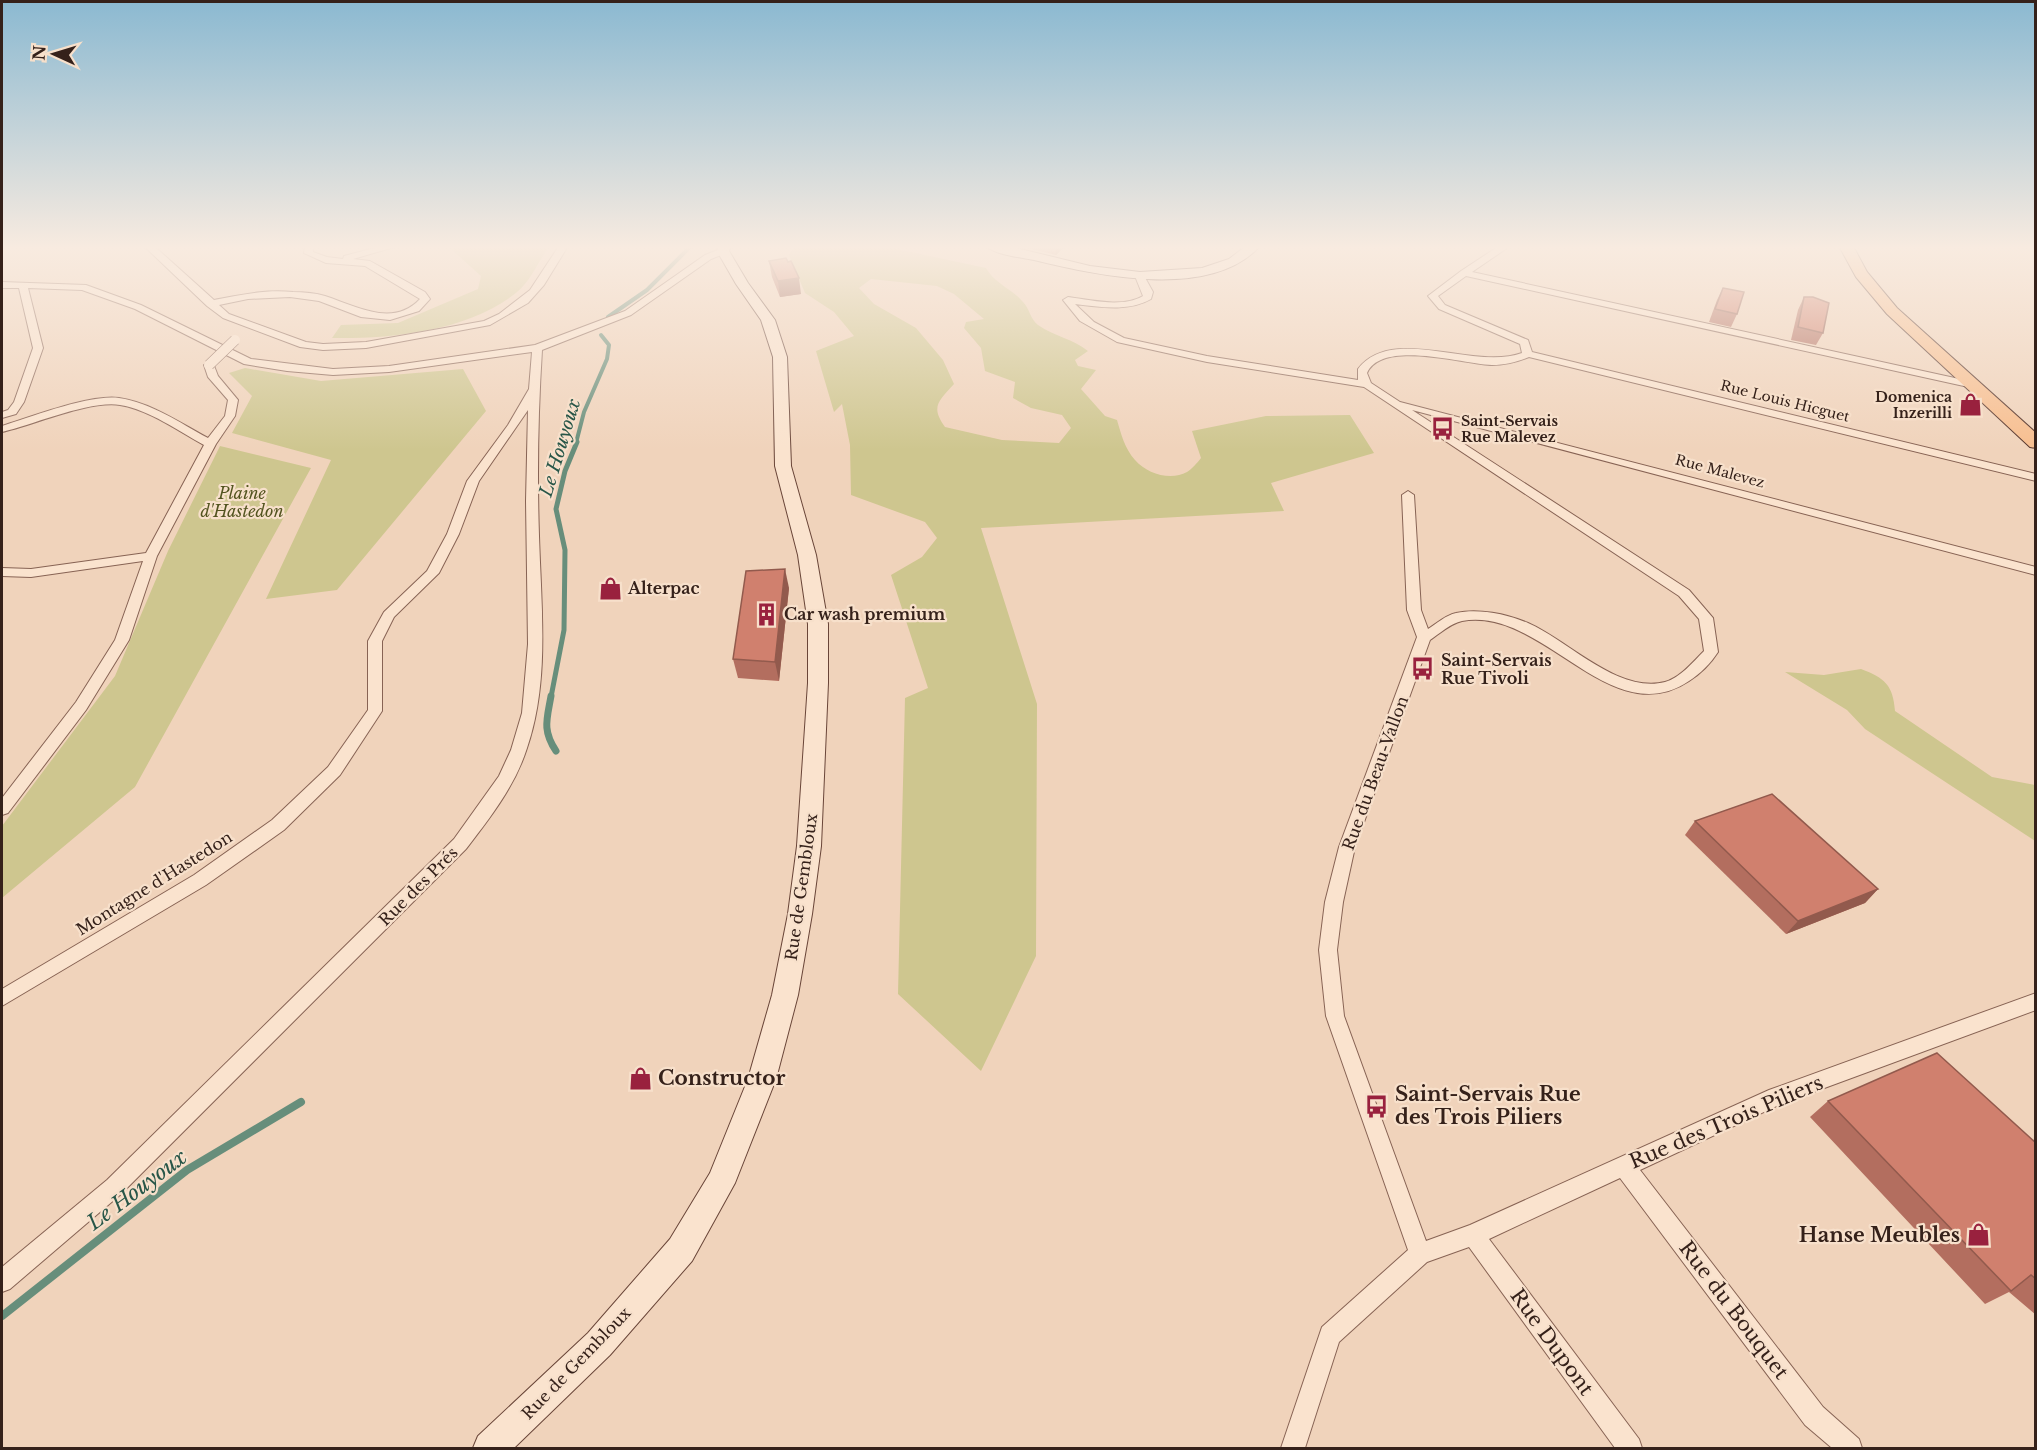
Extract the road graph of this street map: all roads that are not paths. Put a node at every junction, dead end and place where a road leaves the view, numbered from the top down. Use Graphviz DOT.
graph roads {
  1 [pos="30,314"];
  2 [pos="151,314"];
  3 [pos="222,314"];
  4 [pos="360,314"];
  5 [pos="399,314"];
  6 [pos="508,314"];
  7 [pos="626,314"];
  8 [pos="763,314"];
  9 [pos="1078,314"];
  10 [pos="1456,314"];
  11 [pos="1647,314"];
  12 [pos="1895,314"];
  13 [pos="254,328"];
  14 [pos="537,348"];
  15 [pos="1528,354"];
  16 [pos="1366,384"];
  17 [pos="534,385"];
  18 [pos="1972,386"];
  19 [pos="1397,404"];
  20 [pos="2,415"];
  21 [pos="2,429"];
  22 [pos="2036,443"];
  23 [pos="210,444"];
  24 [pos="2036,478"];
  25 [pos="1408,495"];
  26 [pos="151,556"];
  27 [pos="2036,571"];
  28 [pos="2,572"];
  29 [pos="1424,637"];
  30 [pos="2,809"];
  31 [pos="2,998"];
  32 [pos="2036,1001"];
  33 [pos="1624,1166"];
  34 [pos="1473,1235"];
  35 [pos="1420,1254"];
  36 [pos="2,1281"];
  37 [pos="490,1449"];
  38 [pos="1293,1449"];
  39 [pos="1630,1449"];
  40 [pos="1850,1449"];
  1 -- 20 [label="street"];
  2 -- 14 [label="street"];
  3 -- 13 [label="street"];
  4 -- 5 [label="street"];
  6 -- 13 [label="street"];
  7 -- 14 [label="street"];
  8 -- 37 [label="main road, Rue de Gembloux"];
  9 -- 16 [label="street"];
  10 -- 15 [label="street"];
  11 -- 18 [label="street"];
  12 -- 18 [label="main road"];
  13 -- 23 [label="street, bridge"];
  14 -- 17 [label="street, Rue des Prés"];
  15 -- 16 [label="street"];
  15 -- 24 [label="street, Rue Louis Hicguet"];
  16 -- 19 [label="street"];
  17 -- 31 [label="street, Montagne d'Hastedon"];
  17 -- 36 [label="street, Rue des Prés"];
  18 -- 22 [label="main road"];
  19 -- 27 [label="street, Rue Malevez"];
  19 -- 29 [label="street"];
  21 -- 23 [label="street"];
  23 -- 26 [label="street"];
  25 -- 29 [label="street"];
  26 -- 28 [label="street"];
  26 -- 30 [label="street"];
  29 -- 35 [label="street, Rue du Beau-Vallon"];
  32 -- 33 [label="street, Rue des Trois Piliers"];
  33 -- 34 [label="street, Rue des Trois Piliers"];
  33 -- 40 [label="street, Rue du Bouquet"];
  34 -- 35 [label="street, Rue des Trois Piliers"];
  34 -- 39 [label="street, Rue Dupont"];
  35 -- 38 [label="street"];
}
